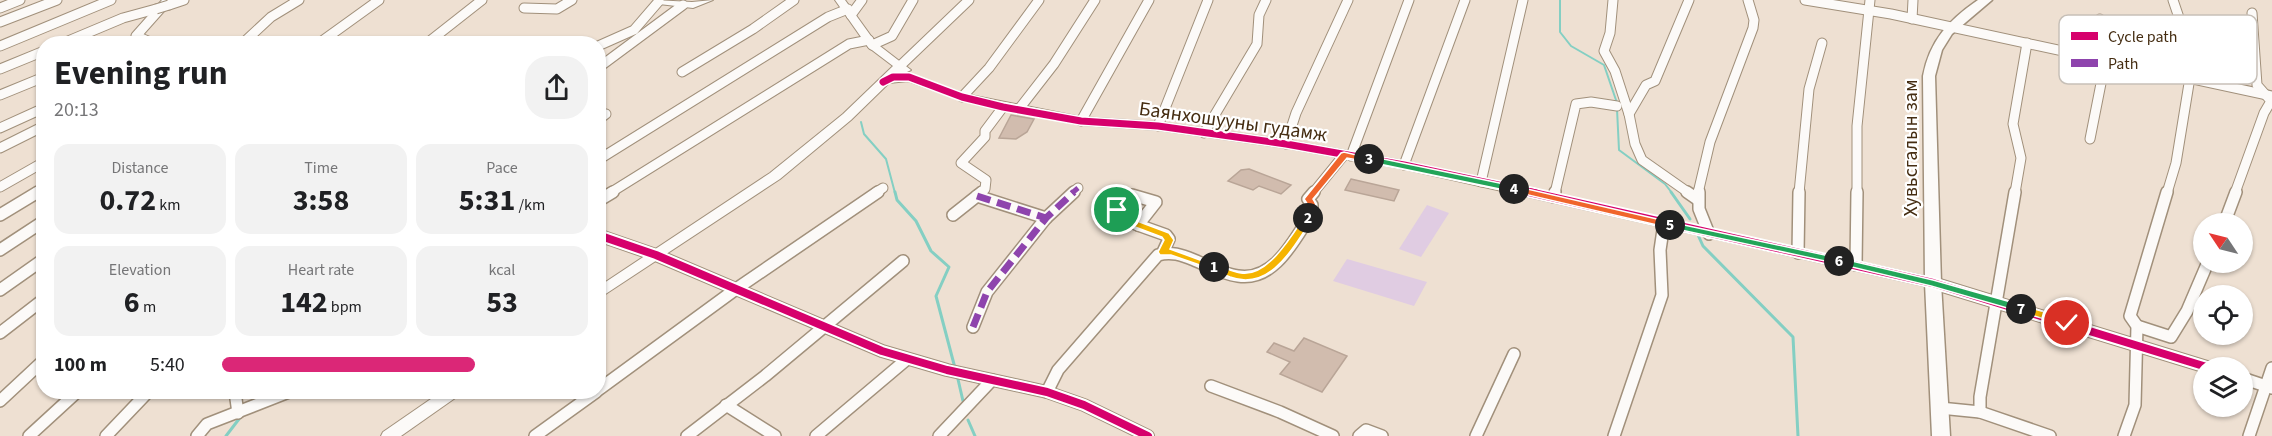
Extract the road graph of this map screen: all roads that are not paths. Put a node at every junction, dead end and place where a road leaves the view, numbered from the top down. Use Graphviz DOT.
graph roads {
  1 [pos="20,0"];
  2 [pos="57,0"];
  3 [pos="111,0"];
  4 [pos="184,0"];
  5 [pos="299,0"];
  6 [pos="379,0"];
  7 [pos="482,0"];
  8 [pos="572,0"];
  9 [pos="657,0"];
  10 [pos="708,0"];
  11 [pos="794,0"];
  12 [pos="840,0"];
  13 [pos="862,0"];
  14 [pos="913,0"];
  15 [pos="969,0"];
  16 [pos="1039,0"];
  17 [pos="1095,0"];
  18 [pos="1149,0"];
  19 [pos="1209,0"];
  20 [pos="1266,0"];
  21 [pos="1348,0"];
  22 [pos="1409,0"];
  23 [pos="1465,0"];
  24 [pos="1523,0"];
  25 [pos="1613,0"];
  26 [pos="1689,0"];
  27 [pos="1748,0"];
  28 [pos="1808,0"];
  29 [pos="1913,0"];
  30 [pos="1986,0"];
  31 [pos="2173,0"];
  32 [pos="164,5"];
  33 [pos="683,5"];
  34 [pos="1869,5"];
  35 [pos="0,8"];
  36 [pos="524,8"];
  37 [pos="850,12"];
  38 [pos="2178,15"];
  39 [pos="1912,19"];
  40 [pos="0,22"];
  41 [pos="1950,27"];
  42 [pos="80,36"];
  43 [pos="136,36"];
  44 [pos="251,36"];
  45 [pos="329,36"];
  46 [pos="436,36"];
  47 [pos="634,40"];
  48 [pos="870,42"];
  49 [pos="606,43"];
  50 [pos="1822,43"];
  51 [pos="2027,43"];
  52 [pos="606,45"];
  53 [pos="0,46"];
  54 [pos="2059,50"];
  55 [pos="36,54"];
  56 [pos="606,62"];
  57 [pos="900,66"];
  58 [pos="0,69"];
  59 [pos="682,72"];
  60 [pos="916,79"];
  61 [pos="36,80"];
  62 [pos="885,80"];
  63 [pos="2101,84"];
  64 [pos="2188,84"];
  65 [pos="2217,84"];
  66 [pos="2257,84"];
  67 [pos="0,95"];
  68 [pos="2268,95"];
  69 [pos="962,97"];
  70 [pos="1617,106"];
  71 [pos="1003,107"];
  72 [pos="1019,109"];
  73 [pos="36,112"];
  74 [pos="1629,114"];
  75 [pos="1081,121"];
  76 [pos="1158,126"];
  77 [pos="0,128"];
  78 [pos="36,130"];
  79 [pos="1204,133"];
  80 [pos="0,137"];
  81 [pos="21,138"];
  82 [pos="2090,139"];
  83 [pos="1286,144"];
  84 [pos="0,148"];
  85 [pos="606,155"];
  86 [pos="1348,155"];
  87 [pos="1404,165"];
  88 [pos="36,167"];
  89 [pos="1481,183"];
  90 [pos="0,187"];
  91 [pos="883,188"];
  92 [pos="1078,188"];
  93 [pos="36,193"];
  94 [pos="606,196"];
  95 [pos="977,196"];
  96 [pos="1554,197"];
  97 [pos="1697,199"];
  98 [pos="2228,213"];
  99 [pos="0,215"];
  100 [pos="952,215"];
  101 [pos="1046,218"];
  102 [pos="1664,223"];
  103 [pos="1138,225"];
  104 [pos="36,226"];
  105 [pos="1705,233"];
  106 [pos="606,238"];
  107 [pos="0,250"];
  108 [pos="1163,252"];
  109 [pos="1798,253"];
  110 [pos="657,255"];
  111 [pos="903,261"];
  112 [pos="1856,264"];
  113 [pos="36,265"];
  114 [pos="2203,273"];
  115 [pos="1933,283"];
  116 [pos="606,289"];
  117 [pos="736,289"];
  118 [pos="0,290"];
  119 [pos="1997,302"];
  120 [pos="36,305"];
  121 [pos="2137,326"];
  122 [pos="823,327"];
  123 [pos="973,327"];
  124 [pos="0,333"];
  125 [pos="2137,344"];
  126 [pos="1514,354"];
  127 [pos="906,360"];
  128 [pos="2193,362"];
  129 [pos="36,367"];
  130 [pos="2272,368"];
  131 [pos="992,380"];
  132 [pos="2253,382"];
  133 [pos="606,384"];
  134 [pos="1212,386"];
  135 [pos="2268,387"];
  136 [pos="1047,392"];
  137 [pos="69,399"];
  138 [pos="141,399"];
  139 [pos="237,399"];
  140 [pos="272,399"];
  141 [pos="442,399"];
  142 [pos="586,399"];
  143 [pos="0,401"];
  144 [pos="726,405"];
  145 [pos="1940,408"];
  146 [pos="1980,412"];
  147 [pos="238,413"];
  148 [pos="29,436"];
  149 [pos="106,436"];
  150 [pos="197,436"];
  151 [pos="388,436"];
  152 [pos="535,436"];
  153 [pos="687,436"];
  154 [pos="775,436"];
  155 [pos="816,436"];
  156 [pos="939,436"];
  157 [pos="1148,436"];
  158 [pos="1333,436"];
  159 [pos="1359,436"];
  160 [pos="1382,436"];
  161 [pos="1476,436"];
  162 [pos="1614,436"];
  163 [pos="1941,436"];
  164 [pos="2050,436"];
  165 [pos="2124,436"];
  166 [pos="2249,436"];
  1 -- 35 [label="street"];
  2 -- 40 [label="street"];
  3 -- 53 [label="street"];
  4 -- 32 [label="street"];
  5 -- 44 [label="street"];
  6 -- 45 [label="street"];
  7 -- 46 [label="street"];
  8 -- 36 [label="street"];
  9 -- 33 [label="street"];
  9 -- 49 [label="street"];
  10 -- 33 [label="street"];
  11 -- 59 [label="street"];
  12 -- 37 [label="street"];
  13 -- 37 [label="street"];
  14 -- 48 [label="street"];
  15 -- 57 [label="street"];
  16 -- 69 [label="street"];
  17 -- 72 [label="street"];
  18 -- 75 [label="street"];
  19 -- 76 [label="street"];
  20 -- 79 [label="street"];
  21 -- 83 [label="street"];
  22 -- 86 [label="street"];
  23 -- 87 [label="street"];
  24 -- 89 [label="street"];
  25 -- 74 [label="street"];
  26 -- 74 [label="street"];
  27 -- 97 [label="street"];
  28 -- 34 [label="street"];
  29 -- 39 [label="street"];
  30 -- 41 [label="main road, Хувьсгалын зам"];
  31 -- 38 [label="street"];
  32 -- 42 [label="street"];
  32 -- 43 [label="street"];
  33 -- 47 [label="street"];
  34 -- 39 [label="street"];
  34 -- 112 [label="street"];
  37 -- 48 [label="street"];
  37 -- 85 [label="street"];
  39 -- 41 [label="street"];
  41 -- 51 [label="street"];
  41 -- 115 [label="main road, Хувьсгалын зам"];
  47 -- 52 [label="street"];
  47 -- 56 [label="street"];
  48 -- 57 [label="street"];
  48 -- 94 [label="street"];
  50 -- 109 [label="street"];
  51 -- 54 [label="street"];
  51 -- 119 [label="street"];
  55 -- 58 [label="street"];
  57 -- 60 [label="street"];
  57 -- 62 [label="street"];
  60 -- 62 [label="street"];
  60 -- 69 [label="street, Баянхошууны гудамж"];
  61 -- 67 [label="street"];
  62 -- 110 [label="street"];
  63 -- 82 [label="street"];
  64 -- 121 [label="street"];
  65 -- 68 [label="street"];
  66 -- 68 [label="street"];
  68 -- 98 [label="street"];
  69 -- 71 [label="street, Баянхошууны гудамж"];
  70 -- 96 [label="street"];
  71 -- 72 [label="street, Баянхошууны гудамж"];
  71 -- 95 [label="street"];
  72 -- 75 [label="street, Баянхошууны гудамж"];
  73 -- 77 [label="street"];
  74 -- 97 [label="street"];
  75 -- 76 [label="street, Баянхошууны гудамж"];
  76 -- 79 [label="street, Баянхошууны гудамж"];
  78 -- 81 [label="street"];
  79 -- 83 [label="street, Баянхошууны гудамж"];
  80 -- 81 [label="street"];
  81 -- 84 [label="street"];
  83 -- 86 [label="street, Баянхошууны гудамж"];
  86 -- 87 [label="street, Баянхошууны гудамж"];
  86 -- 108 [label="street"];
  87 -- 89 [label="street, Баянхошууны гудамж"];
  88 -- 90 [label="street"];
  89 -- 96 [label="street, Баянхошууны гудамж"];
  91 -- 117 [label="street"];
  92 -- 101 [label="street"];
  93 -- 99 [label="street"];
  95 -- 100 [label="street"];
  95 -- 101 [label="street"];
  96 -- 102 [label="street, Баянхошууны гудамж"];
  97 -- 105 [label="street"];
  101 -- 123 [label="street"];
  102 -- 105 [label="street, Баянхошууны гудамж"];
  102 -- 162 [label="street"];
  103 -- 108 [label="street"];
  104 -- 107 [label="street"];
  105 -- 109 [label="street, Баянхошууны гудамж"];
  106 -- 110 [label="street"];
  108 -- 136 [label="street"];
  109 -- 112 [label="street, Баянхошууны гудамж"];
  110 -- 116 [label="street"];
  110 -- 117 [label="street"];
  111 -- 122 [label="street"];
  112 -- 115 [label="street, Баянхошууны гудамж"];
  113 -- 118 [label="street"];
  114 -- 121 [label="street"];
  115 -- 119 [label="street"];
  115 -- 145 [label="main road"];
  117 -- 122 [label="street"];
  117 -- 133 [label="street"];
  119 -- 125 [label="street"];
  119 -- 146 [label="street"];
  120 -- 124 [label="street"];
  121 -- 125 [label="street"];
  122 -- 127 [label="street"];
  122 -- 144 [label="street"];
  125 -- 128 [label="street"];
  125 -- 165 [label="street"];
  126 -- 161 [label="street"];
  127 -- 131 [label="street"];
  127 -- 155 [label="street"];
  129 -- 143 [label="street"];
  130 -- 135 [label="street"];
  131 -- 136 [label="street"];
  131 -- 156 [label="street"];
  132 -- 135 [label="street"];
  134 -- 158 [label="street"];
  135 -- 166 [label="street"];
  136 -- 157 [label="street"];
  137 -- 148 [label="street"];
  138 -- 149 [label="street"];
  139 -- 147 [label="street"];
  140 -- 147 [label="street"];
  141 -- 151 [label="street"];
  142 -- 152 [label="street"];
  144 -- 153 [label="street"];
  144 -- 154 [label="street"];
  145 -- 146 [label="street"];
  145 -- 163 [label="main road"];
  146 -- 164 [label="street"];
  147 -- 150 [label="street"];
  159 -- 160 [label="street"];
}
